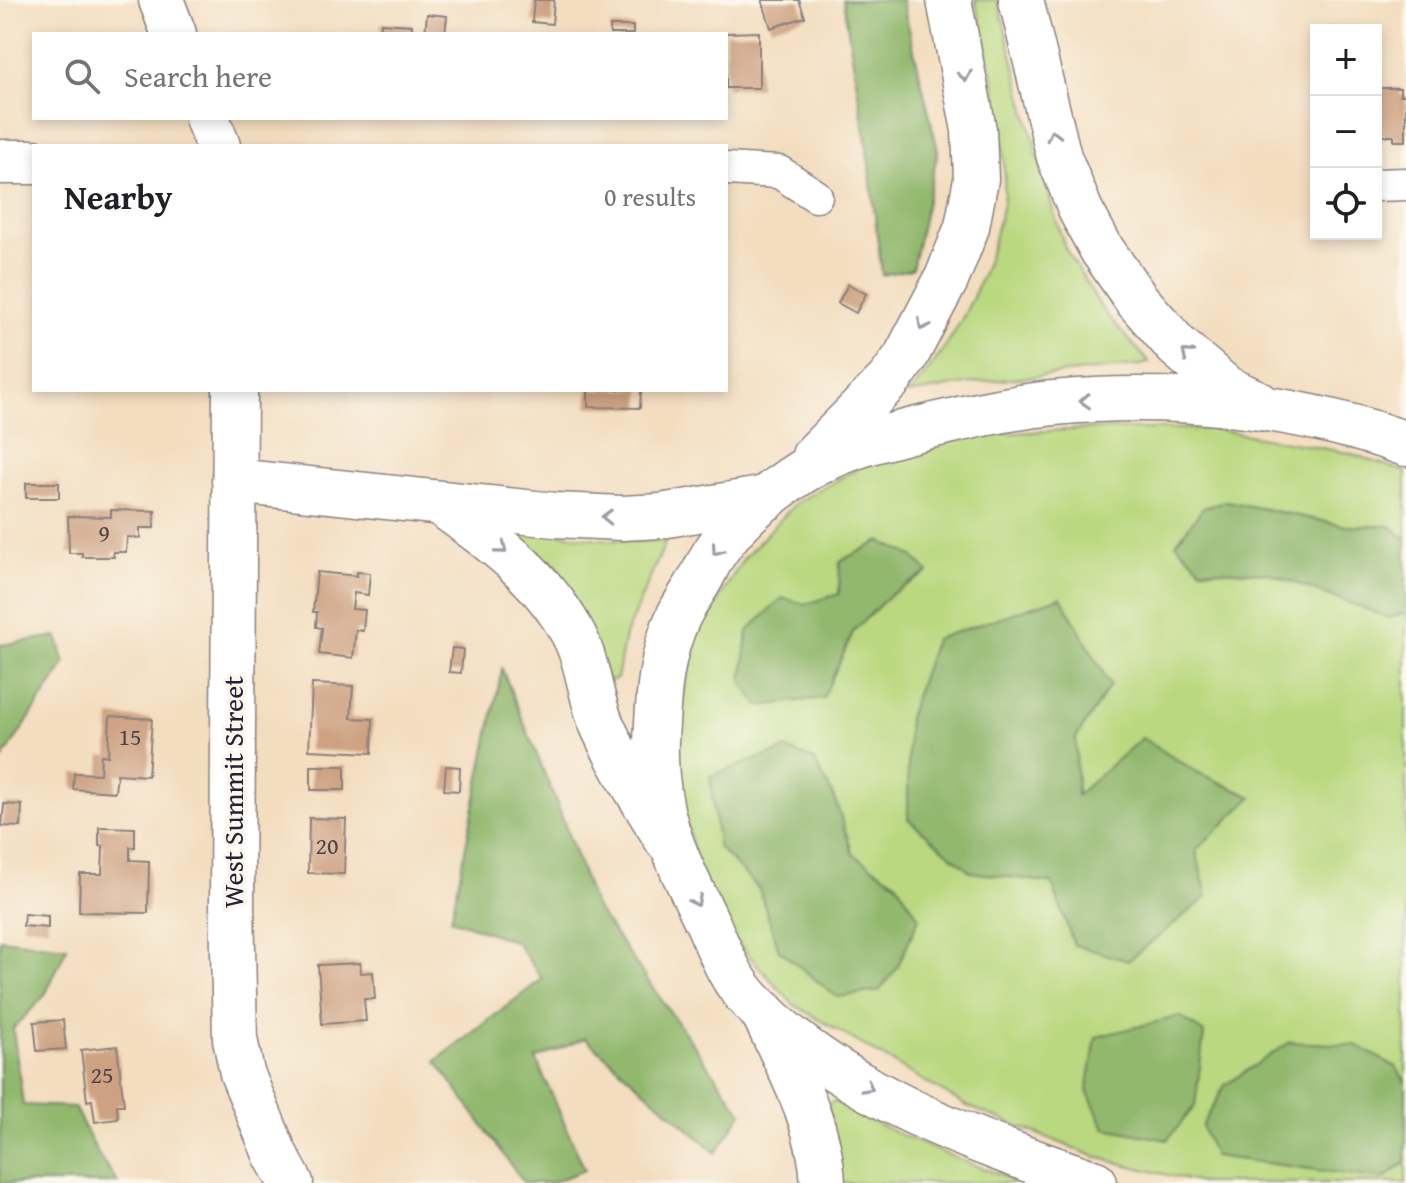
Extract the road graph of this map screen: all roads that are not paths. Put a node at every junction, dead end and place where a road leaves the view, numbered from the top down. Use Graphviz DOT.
graph roads {
  1 [pos="161,0"];
  2 [pos="949,0"];
  3 [pos="1021,0"];
  4 [pos="173,32"];
  5 [pos="208,120"];
  6 [pos="217,144"];
  7 [pos="0,162"];
  8 [pos="32,162"];
  9 [pos="728,169"];
  10 [pos="1406,184"];
  11 [pos="1382,185"];
  12 [pos="816,196"];
  13 [pos="235,392"];
  14 [pos="1275,411"];
  15 [pos="1395,436"];
  16 [pos="234,481"];
  17 [pos="780,488"];
  18 [pos="439,503"];
  19 [pos="672,848"];
  20 [pos="763,1012"];
  21 [pos="291,1183"];
  22 [pos="823,1183"];
  23 [pos="1095,1183"];
  1 -- 4 [label="main road"];
  2 -- 17 [label="main road, one-way"];
  14 -- 3 [label="main road, one-way"];
  5 -- 6 [label="main road"];
  7 -- 8 [label="main road"];
  9 -- 12 [label="street"];
  10 -- 11 [label="street"];
  13 -- 16 [label="main road, West Summit Street"];
  14 -- 15 [label="main road"];
  14 -- 17 [label="main road, one-way"];
  16 -- 18 [label="main road"];
  16 -- 21 [label="main road, West Summit Street"];
  17 -- 18 [label="main road, one-way"];
  17 -- 19 [label="main road, one-way"];
  18 -- 19 [label="main road, one-way"];
  19 -- 20 [label="main road, one-way"];
  20 -- 22 [label="main road"];
  20 -- 23 [label="main road, one-way"];
}
